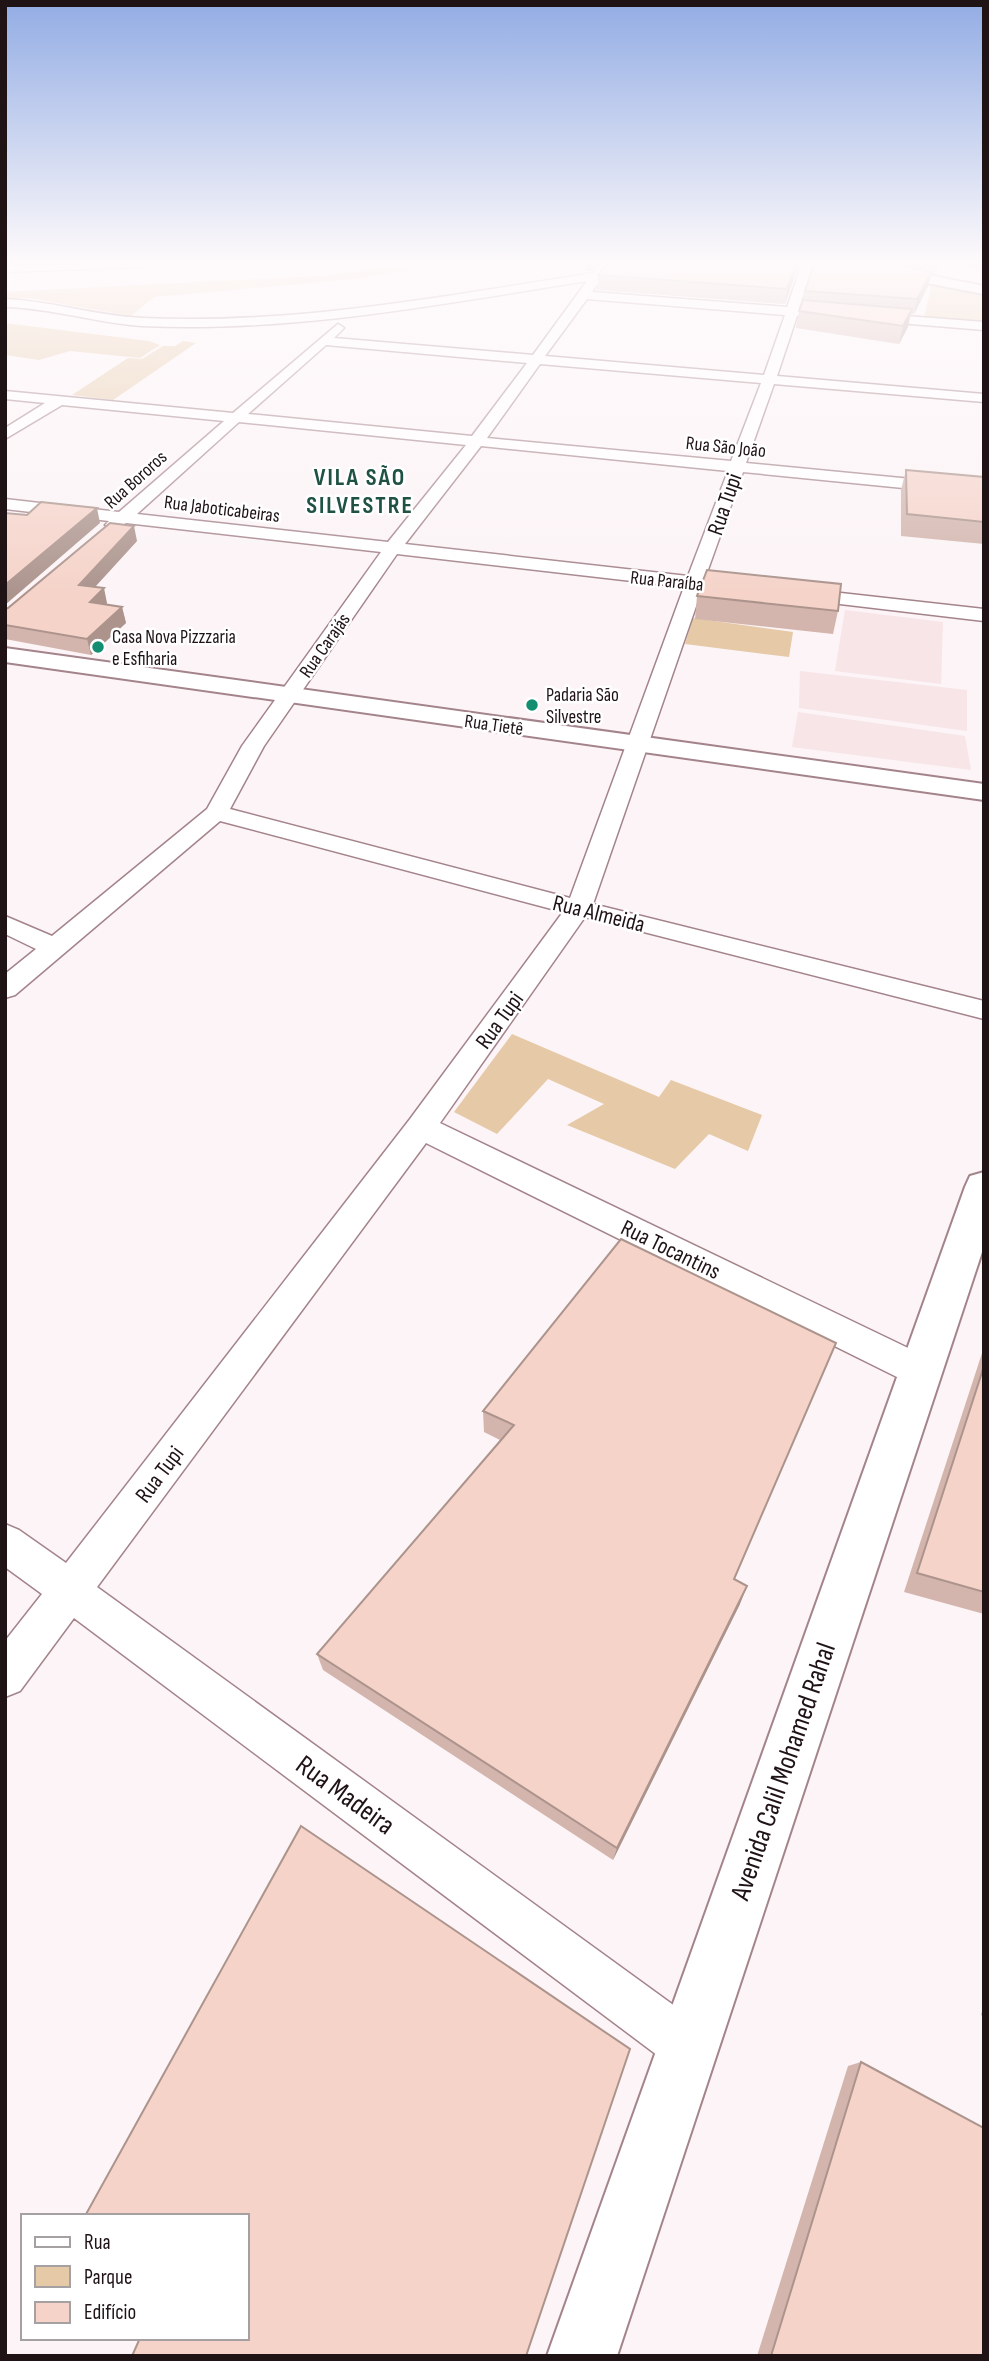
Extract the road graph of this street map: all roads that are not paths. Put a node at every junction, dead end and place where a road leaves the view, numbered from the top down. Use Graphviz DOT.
graph roads {
  1 [pos="286,374"];
  2 [pos="526,374"];
  3 [pos="705,374"];
  4 [pos="771,374"];
  5 [pos="769,380"];
  6 [pos="5,395"];
  7 [pos="984,398"];
  8 [pos="58,401"];
  9 [pos="234,419"];
  10 [pos="5,435"];
  11 [pos="477,442"];
  12 [pos="736,467"];
  13 [pos="984,491"];
  14 [pos="5,504"];
  15 [pos="122,518"];
  16 [pos="99,538"];
  17 [pos="392,550"];
  18 [pos="696,583"];
  19 [pos="737,588"];
  20 [pos="778,592"];
  21 [pos="984,615"];
  22 [pos="5,655"];
  23 [pos="289,695"];
  24 [pos="636,743"];
  25 [pos="984,792"];
  26 [pos="216,813"];
  27 [pos="579,908"];
  28 [pos="5,924"];
  29 [pos="56,948"];
  30 [pos="5,989"];
  31 [pos="984,1010"];
  32 [pos="421,1128"];
  33 [pos="984,1186"];
  34 [pos="920,1371"];
  35 [pos="5,1543"];
  36 [pos="71,1591"];
  37 [pos="5,1676"];
  38 [pos="687,2046"];
  39 [pos="582,2356"];
  1 -- 9 [label="street, Rua Bororos"];
  2 -- 11 [label="street, Rua Carajás"];
  3 -- 5 [label="street"];
  4 -- 5 [label="street, Rua Tupi"];
  5 -- 7 [label="street"];
  5 -- 12 [label="street, Rua Tupi"];
  6 -- 8 [label="street, Rua São João"];
  8 -- 9 [label="street, Rua São João"];
  8 -- 10 [label="street"];
  9 -- 11 [label="street, Rua São João"];
  9 -- 15 [label="street, Rua Bororos"];
  11 -- 12 [label="street, Rua São João"];
  11 -- 17 [label="street, Rua Carajás"];
  12 -- 13 [label="street, Rua São João"];
  12 -- 18 [label="street, Rua Tupi"];
  14 -- 15 [label="street, Rua Jaboticabeiras"];
  15 -- 16 [label="street, Rua Bororos"];
  15 -- 17 [label="street, Rua Jaboticabeiras"];
  17 -- 18 [label="street, Rua Paraíba"];
  17 -- 23 [label="street, Rua Carajás"];
  18 -- 19 [label="street, Rua Paraíba"];
  18 -- 24 [label="street, Rua Tupi"];
  20 -- 21 [label="street"];
  22 -- 23 [label="street, Rua Tietê"];
  23 -- 24 [label="street, Rua Tietê"];
  23 -- 26 [label="street, Rua Carajás"];
  24 -- 25 [label="street, Rua Tietê"];
  24 -- 27 [label="street, Rua Tupi"];
  26 -- 27 [label="street, Rua Almeida"];
  26 -- 29 [label="street, Rua Carajás"];
  27 -- 31 [label="street, Rua Almeida"];
  27 -- 32 [label="street, Rua Tupi"];
  28 -- 29 [label="street"];
  29 -- 30 [label="street, Rua Carajás"];
  32 -- 34 [label="street, Rua Tocantins"];
  32 -- 36 [label="street, Rua Tupi"];
  33 -- 34 [label="street, Avenida Calil Mohamed Rahal"];
  34 -- 38 [label="street, Avenida Calil Mohamed Rahal"];
  35 -- 36 [label="street, Rua Madeira"];
  36 -- 37 [label="street, Rua Tupi"];
  36 -- 38 [label="street, Rua Madeira"];
  38 -- 39 [label="street, Avenida Calil Mohamed Rahal"];
}
